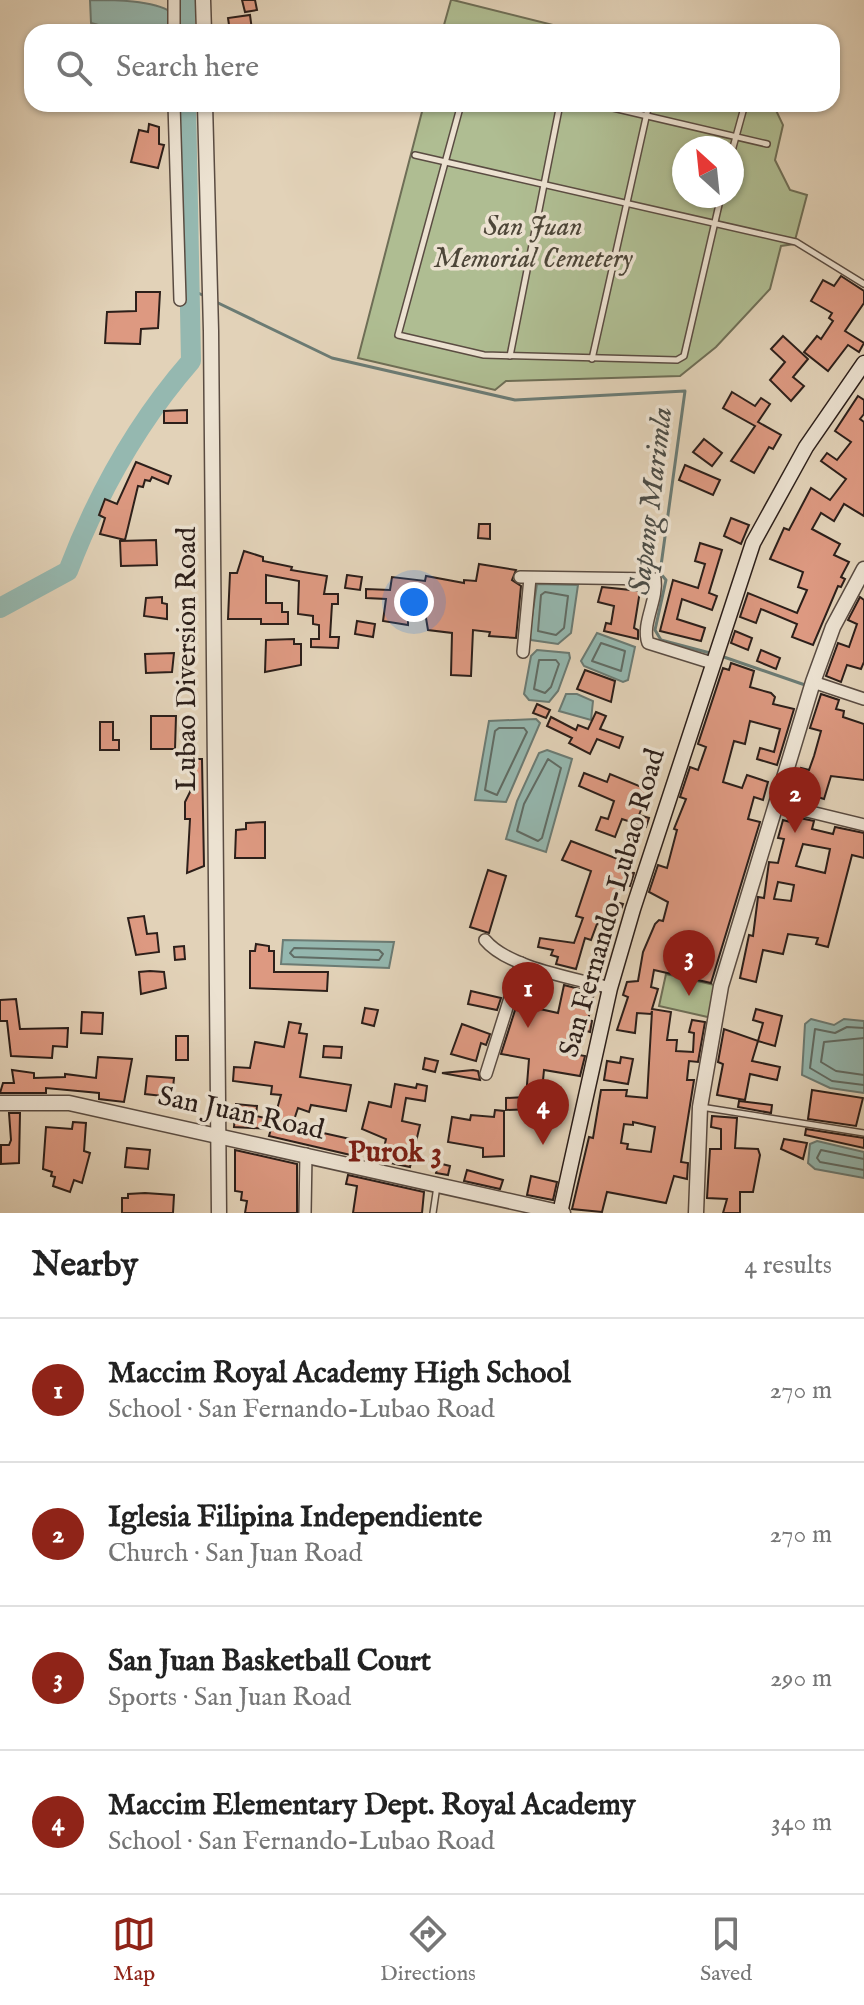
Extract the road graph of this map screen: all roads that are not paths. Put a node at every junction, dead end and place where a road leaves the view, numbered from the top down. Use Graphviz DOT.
graph roads {
  1 [pos="174,0"];
  2 [pos="203,0"];
  3 [pos="174,24"];
  4 [pos="204,24"];
  5 [pos="174,112"];
  6 [pos="205,112"];
  7 [pos="459,112"];
  8 [pos="558,112"];
  9 [pos="630,112"];
  10 [pos="648,112"];
  11 [pos="743,112"];
  12 [pos="647,116"];
  13 [pos="736,136"];
  14 [pos="744,138"];
  15 [pos="767,144"];
  16 [pos="415,155"];
  17 [pos="445,162"];
  18 [pos="544,183"];
  19 [pos="628,201"];
  20 [pos="718,208"];
  21 [pos="715,222"];
  22 [pos="864,284"];
  23 [pos="180,300"];
  24 [pos="510,356"];
  25 [pos="592,359"];
  26 [pos="864,364"];
  27 [pos="864,569"];
  28 [pos="523,652"];
  29 [pos="714,655"];
  30 [pos="813,682"];
  31 [pos="864,699"];
  32 [pos="778,804"];
  33 [pos="864,825"];
  34 [pos="485,940"];
  35 [pos="521,963"];
  36 [pos="610,988"];
  37 [pos="486,1074"];
  38 [pos="0,1103"];
  39 [pos="700,1107"];
  40 [pos="864,1133"];
  41 [pos="217,1135"];
  42 [pos="306,1154"];
  43 [pos="437,1184"];
  44 [pos="219,1213"];
  45 [pos="305,1213"];
  46 [pos="433,1213"];
  47 [pos="561,1213"];
  48 [pos="696,1213"];
  1 -- 3 [label="street"];
  2 -- 4 [label="street"];
  5 -- 23 [label="street"];
  6 -- 41 [label="street, Lubao Diversion Road"];
  7 -- 17 [label="lane"];
  8 -- 18 [label="lane"];
  9 -- 12 [label="lane"];
  10 -- 12 [label="lane"];
  11 -- 13 [label="lane"];
  12 -- 13 [label="lane"];
  12 -- 19 [label="lane"];
  14 -- 15 [label="lane"];
  16 -- 17 [label="lane"];
  17 -- 18 [label="lane"];
  17 -- 24 [label="lane"];
  18 -- 19 [label="lane"];
  18 -- 24 [label="lane"];
  19 -- 21 [label="lane"];
  19 -- 25 [label="lane"];
  20 -- 21 [label="lane"];
  21 -- 22 [label="lane"];
  21 -- 25 [label="lane"];
  24 -- 25 [label="lane"];
  26 -- 29 [label="street, San Fernando-Lubao Road"];
  27 -- 30 [label="street"];
  28 -- 29 [label="street"];
  29 -- 36 [label="street, San Fernando-Lubao Road"];
  30 -- 31 [label="street"];
  30 -- 32 [label="street"];
  32 -- 33 [label="street"];
  32 -- 39 [label="street"];
  34 -- 35 [label="street"];
  35 -- 36 [label="street"];
  35 -- 37 [label="street"];
  36 -- 47 [label="street, San Fernando-Lubao Road"];
  38 -- 41 [label="street, San Juan Road"];
  39 -- 40 [label="lane"];
  39 -- 48 [label="street"];
  41 -- 42 [label="street, San Juan Road"];
  41 -- 44 [label="street, Lubao Diversion Road"];
  42 -- 43 [label="street, San Juan Road"];
  42 -- 45 [label="street"];
  43 -- 46 [label="lane"];
  43 -- 47 [label="street, San Juan Road"];
}
